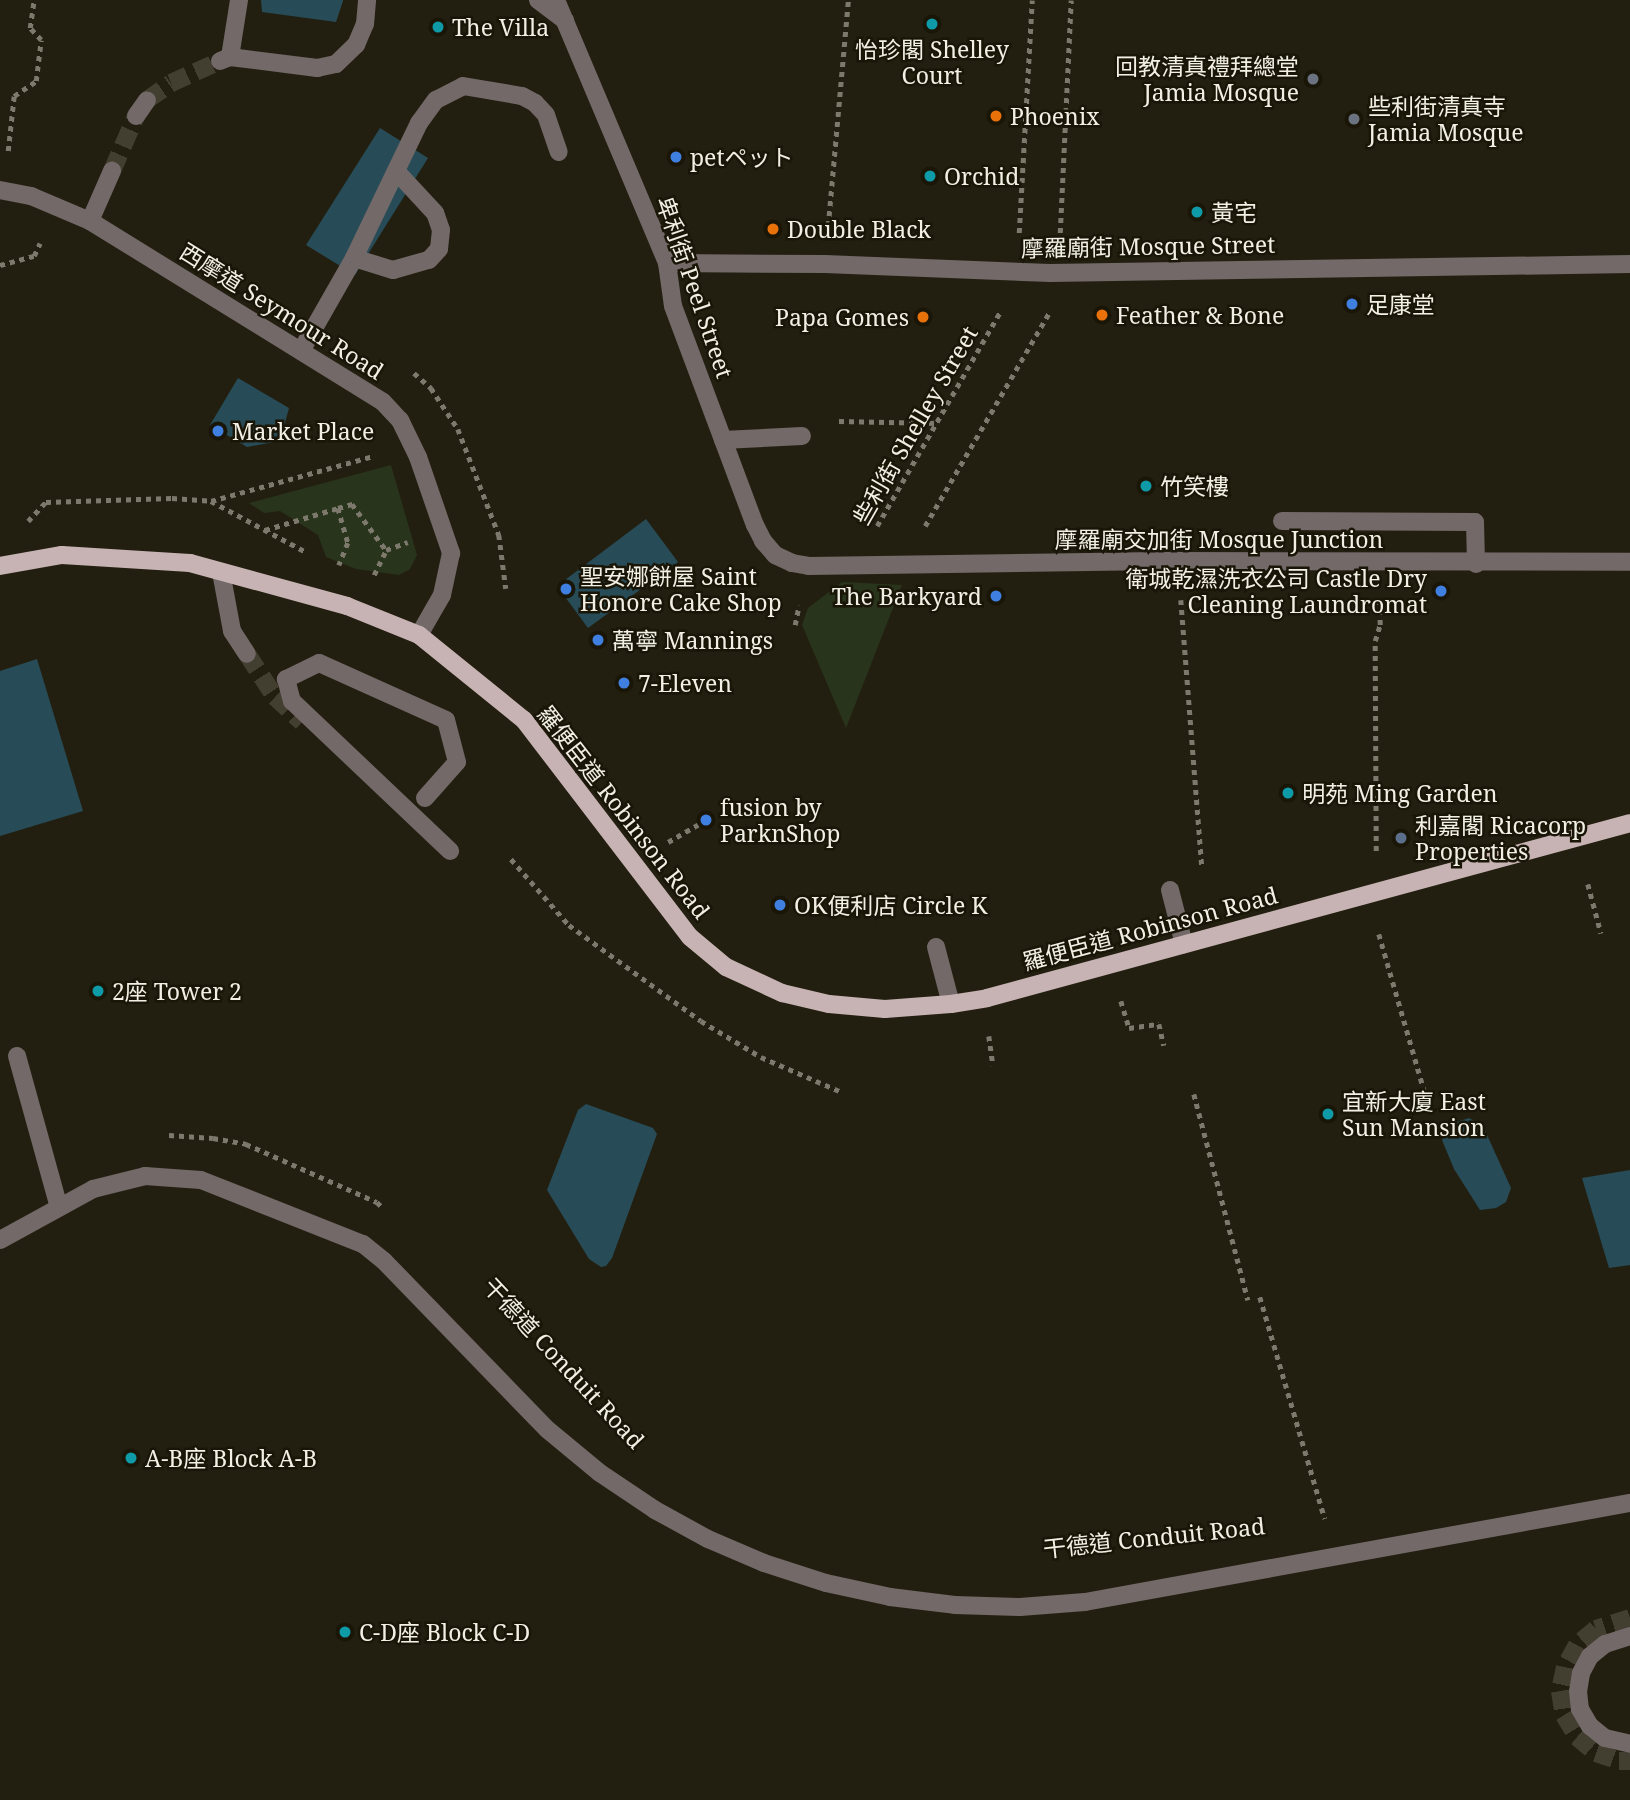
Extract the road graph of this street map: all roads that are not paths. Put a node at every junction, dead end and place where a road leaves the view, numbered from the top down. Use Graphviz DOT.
graph roads {
  1 [pos="239,0"];
  2 [pos="367,0"];
  3 [pos="538,0"];
  4 [pos="556,0"];
  5 [pos="565,20"];
  6 [pos="147,100"];
  7 [pos="136,116"];
  8 [pos="559,152"];
  9 [pos="112,171"];
  10 [pos="396,171"];
  11 [pos="0,190"];
  12 [pos="90,221"];
  13 [pos="354,258"];
  14 [pos="667,263"];
  15 [pos="1630,264"];
  16 [pos="301,351"];
  17 [pos="802,436"];
  18 [pos="723,440"];
  19 [pos="1282,521"];
  20 [pos="1630,562"];
  21 [pos="1476,564"];
  22 [pos="0,566"];
  23 [pos="809,566"];
  24 [pos="220,572"];
  25 [pos="419,635"];
  26 [pos="247,654"];
  27 [pos="425,798"];
  28 [pos="1629,826"];
  29 [pos="450,851"];
  30 [pos="1170,890"];
  31 [pos="1184,944"];
  32 [pos="936,947"];
  33 [pos="951,1004"];
  34 [pos="17,1056"];
  35 [pos="59,1208"];
  36 [pos="0,1240"];
  37 [pos="1630,1503"];
  38 [pos="1630,1636"];
  39 [pos="1630,1744"];
  1 -- 2 [label="street"];
  3 -- 5 [label="street"];
  4 -- 5 [label="street, 卑利街 Peel Street"];
  5 -- 14 [label="street, 卑利街 Peel Street"];
  6 -- 7 [label="street"];
  8 -- 10 [label="street"];
  9 -- 12 [label="street"];
  10 -- 13 [label="street"];
  10 -- 13 [label="street"];
  11 -- 12 [label="street, 西摩道 Seymour Road"];
  12 -- 16 [label="street, 西摩道 Seymour Road"];
  13 -- 16 [label="street"];
  14 -- 15 [label="street, 摩羅廟街 Mosque Street"];
  14 -- 18 [label="street, 卑利街 Peel Street"];
  16 -- 25 [label="street, 西摩道 Seymour Road"];
  17 -- 18 [label="street"];
  18 -- 23 [label="street, 卑利街 Peel Street"];
  19 -- 21 [label="street"];
  20 -- 21 [label="street, 摩羅廟交加街 Mosque Junction"];
  21 -- 23 [label="street, 摩羅廟交加街 Mosque Junction"];
  22 -- 24 [label="main road, 羅便臣道 Robinson Road"];
  24 -- 25 [label="main road, 羅便臣道 Robinson Road"];
  24 -- 26 [label="street"];
  25 -- 33 [label="main road, 羅便臣道 Robinson Road"];
  27 -- 29 [label="street"];
  28 -- 31 [label="main road, 羅便臣道 Robinson Road"];
  30 -- 31 [label="street"];
  31 -- 33 [label="main road, 羅便臣道 Robinson Road"];
  32 -- 33 [label="street"];
  34 -- 35 [label="street"];
  35 -- 36 [label="street, 干德道 Conduit Road"];
  35 -- 37 [label="street, 干德道 Conduit Road"];
  38 -- 39 [label="street"];
}
